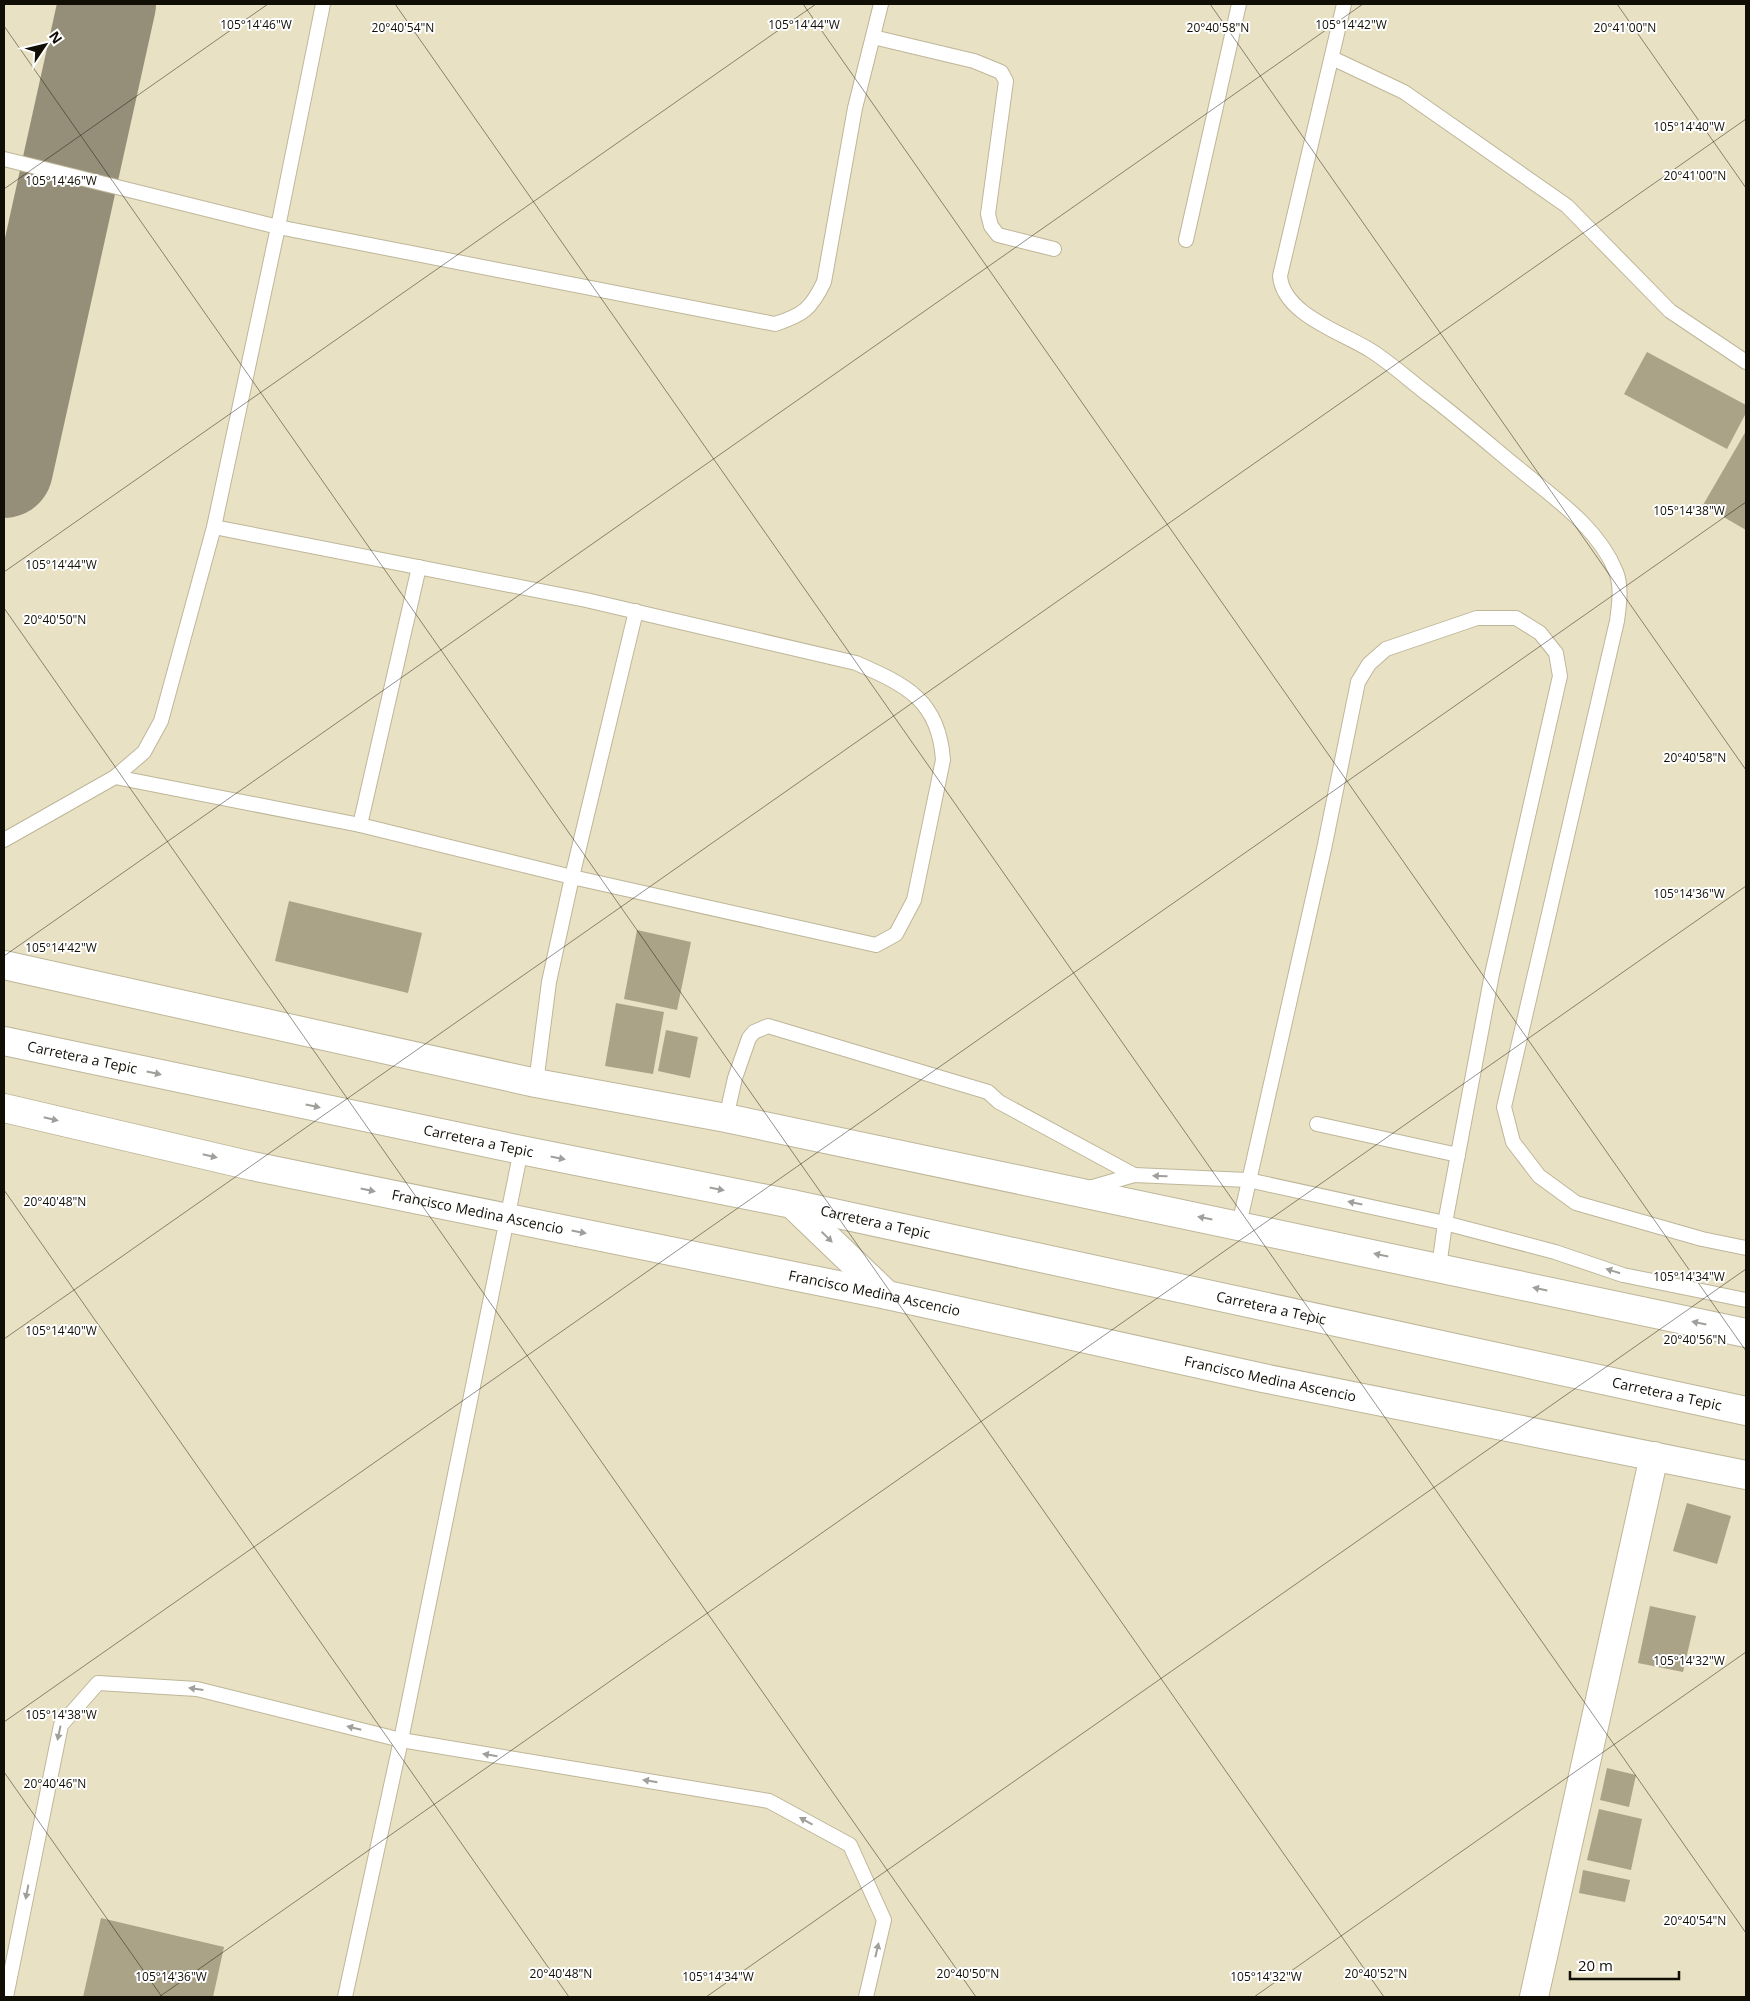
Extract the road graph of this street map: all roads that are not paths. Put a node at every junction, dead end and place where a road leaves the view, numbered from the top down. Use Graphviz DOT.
graph roads {
  1 [pos="323,4"];
  2 [pos="881,4"];
  3 [pos="1239,4"];
  4 [pos="1344,4"];
  5 [pos="873,37"];
  6 [pos="1332,58"];
  7 [pos="4,159"];
  8 [pos="278,227"];
  9 [pos="1186,240"];
  10 [pos="1054,249"];
  11 [pos="1746,362"];
  12 [pos="214,527"];
  13 [pos="419,567"];
  14 [pos="636,611"];
  15 [pos="115,777"];
  16 [pos="360,825"];
  17 [pos="4,840"];
  18 [pos="572,878"];
  19 [pos="4,965"];
  20 [pos="4,1041"];
  21 [pos="536,1083"];
  22 [pos="4,1108"];
  23 [pos="726,1118"];
  24 [pos="1317,1124"];
  25 [pos="521,1150"];
  26 [pos="1458,1155"];
  27 [pos="1134,1175"];
  28 [pos="1248,1180"];
  29 [pos="1076,1192"];
  30 [pos="792,1204"];
  31 [pos="507,1218"];
  32 [pos="1445,1223"];
  33 [pos="1239,1225"];
  34 [pos="1746,1248"];
  35 [pos="1439,1267"];
  36 [pos="888,1295"];
  37 [pos="1746,1300"];
  38 [pos="1746,1333"];
  39 [pos="1746,1411"];
  40 [pos="1654,1456"];
  41 [pos="1746,1474"];
  42 [pos="401,1740"];
  43 [pos="6,1997"];
  44 [pos="345,1997"];
  45 [pos="866,1997"];
  46 [pos="1534,1997"];
  1 -- 8 [label="lane"];
  2 -- 5 [label="lane"];
  3 -- 9 [label="lane"];
  4 -- 6 [label="lane"];
  5 -- 8 [label="lane"];
  5 -- 10 [label="lane"];
  6 -- 11 [label="lane"];
  6 -- 34 [label="lane"];
  7 -- 8 [label="lane"];
  8 -- 12 [label="lane"];
  12 -- 13 [label="lane"];
  12 -- 15 [label="lane"];
  13 -- 14 [label="lane"];
  13 -- 16 [label="lane"];
  14 -- 18 [label="lane"];
  14 -- 18 [label="lane"];
  15 -- 16 [label="lane"];
  15 -- 17 [label="lane"];
  16 -- 18 [label="lane"];
  18 -- 21 [label="lane"];
  19 -- 21 [label="main road"];
  20 -- 25 [label="main road, Carretera a Tepic, one-way"];
  21 -- 23 [label="main road"];
  22 -- 31 [label="main road, Francisco Medina Ascencio, one-way"];
  23 -- 27 [label="lane"];
  23 -- 29 [label="main road"];
  24 -- 26 [label="lane"];
  25 -- 30 [label="main road, Carretera a Tepic, one-way"];
  25 -- 31 [label="lane"];
  26 -- 28 [label="lane"];
  26 -- 32 [label="lane"];
  28 -- 27 [label="lane, one-way"];
  27 -- 29 [label="lane"];
  32 -- 28 [label="lane, one-way"];
  28 -- 33 [label="lane"];
  33 -- 29 [label="main road, one-way"];
  30 -- 36 [label="main road, one-way"];
  30 -- 39 [label="main road, Carretera a Tepic"];
  31 -- 36 [label="main road, Francisco Medina Ascencio, one-way"];
  31 -- 42 [label="lane"];
  32 -- 35 [label="lane"];
  37 -- 32 [label="lane, one-way"];
  35 -- 33 [label="main road, one-way"];
  38 -- 35 [label="main road, one-way"];
  36 -- 40 [label="main road, Francisco Medina Ascencio"];
  40 -- 41 [label="main road, Francisco Medina Ascencio"];
  40 -- 46 [label="main road"];
  42 -- 43 [label="lane, one-way"];
  42 -- 44 [label="lane"];
  45 -- 42 [label="lane, one-way"];
}
